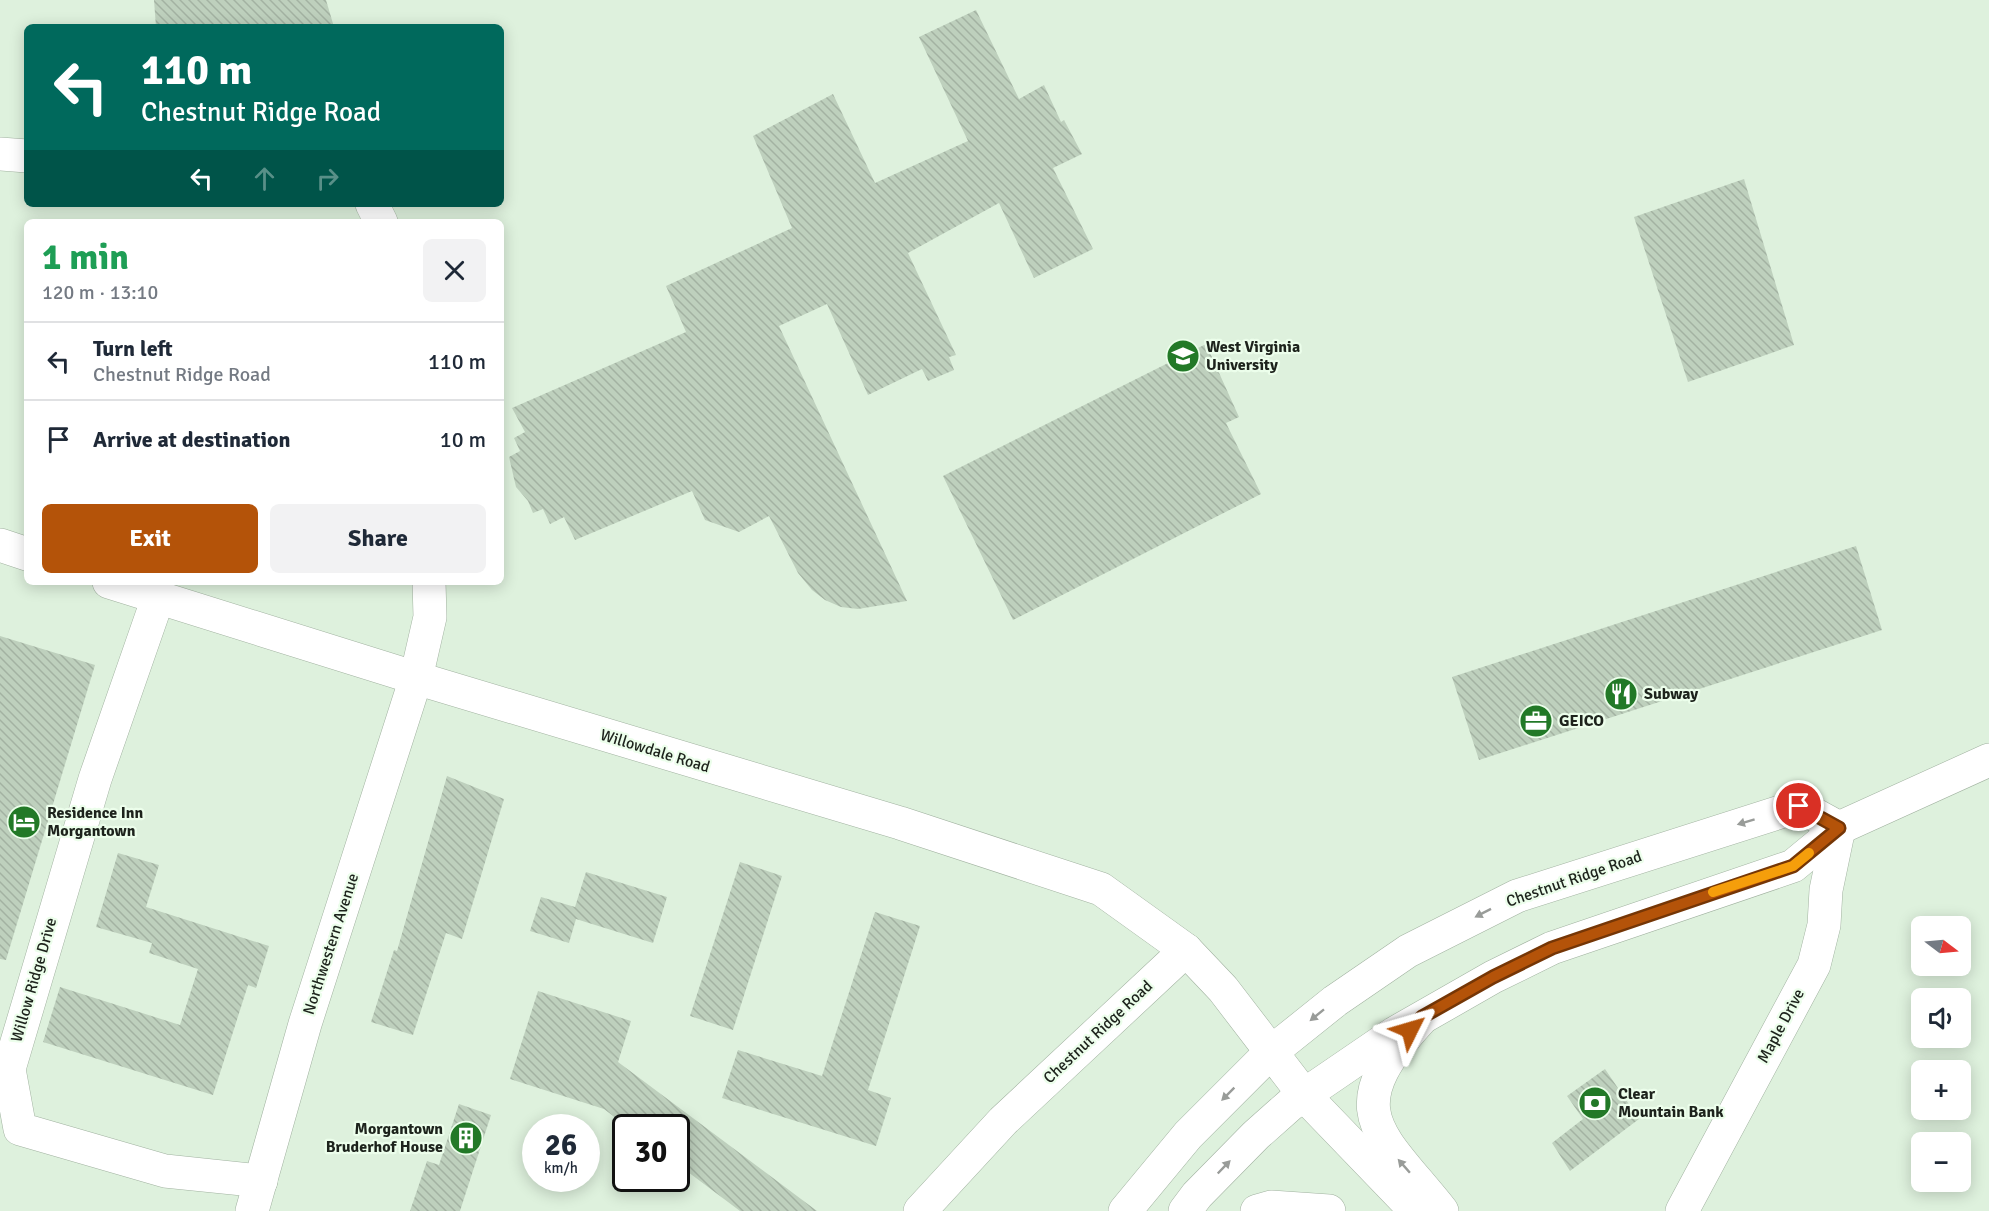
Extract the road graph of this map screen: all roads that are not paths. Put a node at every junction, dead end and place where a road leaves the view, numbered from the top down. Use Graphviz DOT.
graph roads {
  1 [pos="0,154"];
  2 [pos="24,156"];
  3 [pos="0,545"];
  4 [pos="24,553"];
  5 [pos="118,585"];
  6 [pos="429,585"];
  7 [pos="158,598"];
  8 [pos="416,678"];
  9 [pos="1989,760"];
  10 [pos="1839,828"];
  11 [pos="1186,950"];
  12 [pos="1422,1017"];
  13 [pos="1270,1053"];
  14 [pos="1305,1096"];
  15 [pos="256,1196"];
  16 [pos="920,1211"];
  17 [pos="1125,1211"];
  18 [pos="1185,1211"];
  19 [pos="1257,1211"];
  20 [pos="1329,1211"];
  21 [pos="1416,1211"];
  22 [pos="1442,1211"];
  23 [pos="1682,1211"];
  1 -- 2 [label="street"];
  3 -- 4 [label="street"];
  5 -- 7 [label="street, Willowdale Road"];
  6 -- 8 [label="street, Northwestern Avenue"];
  7 -- 8 [label="street, Willowdale Road"];
  7 -- 15 [label="street, Willow Ridge Drive"];
  8 -- 11 [label="street, Willowdale Road"];
  8 -- 15 [label="street, Northwestern Avenue"];
  9 -- 10 [label="street"];
  10 -- 12 [label="street"];
  10 -- 13 [label="street, Chestnut Ridge Road, one-way"];
  10 -- 23 [label="street, Maple Drive"];
  11 -- 13 [label="street"];
  11 -- 16 [label="street, Chestnut Ridge Road"];
  12 -- 14 [label="street"];
  22 -- 12 [label="street, one-way"];
  13 -- 14 [label="street"];
  13 -- 17 [label="street, Chestnut Ridge Road, one-way"];
  18 -- 14 [label="street, one-way"];
  14 -- 21 [label="street"];
  19 -- 20 [label="street"];
}
